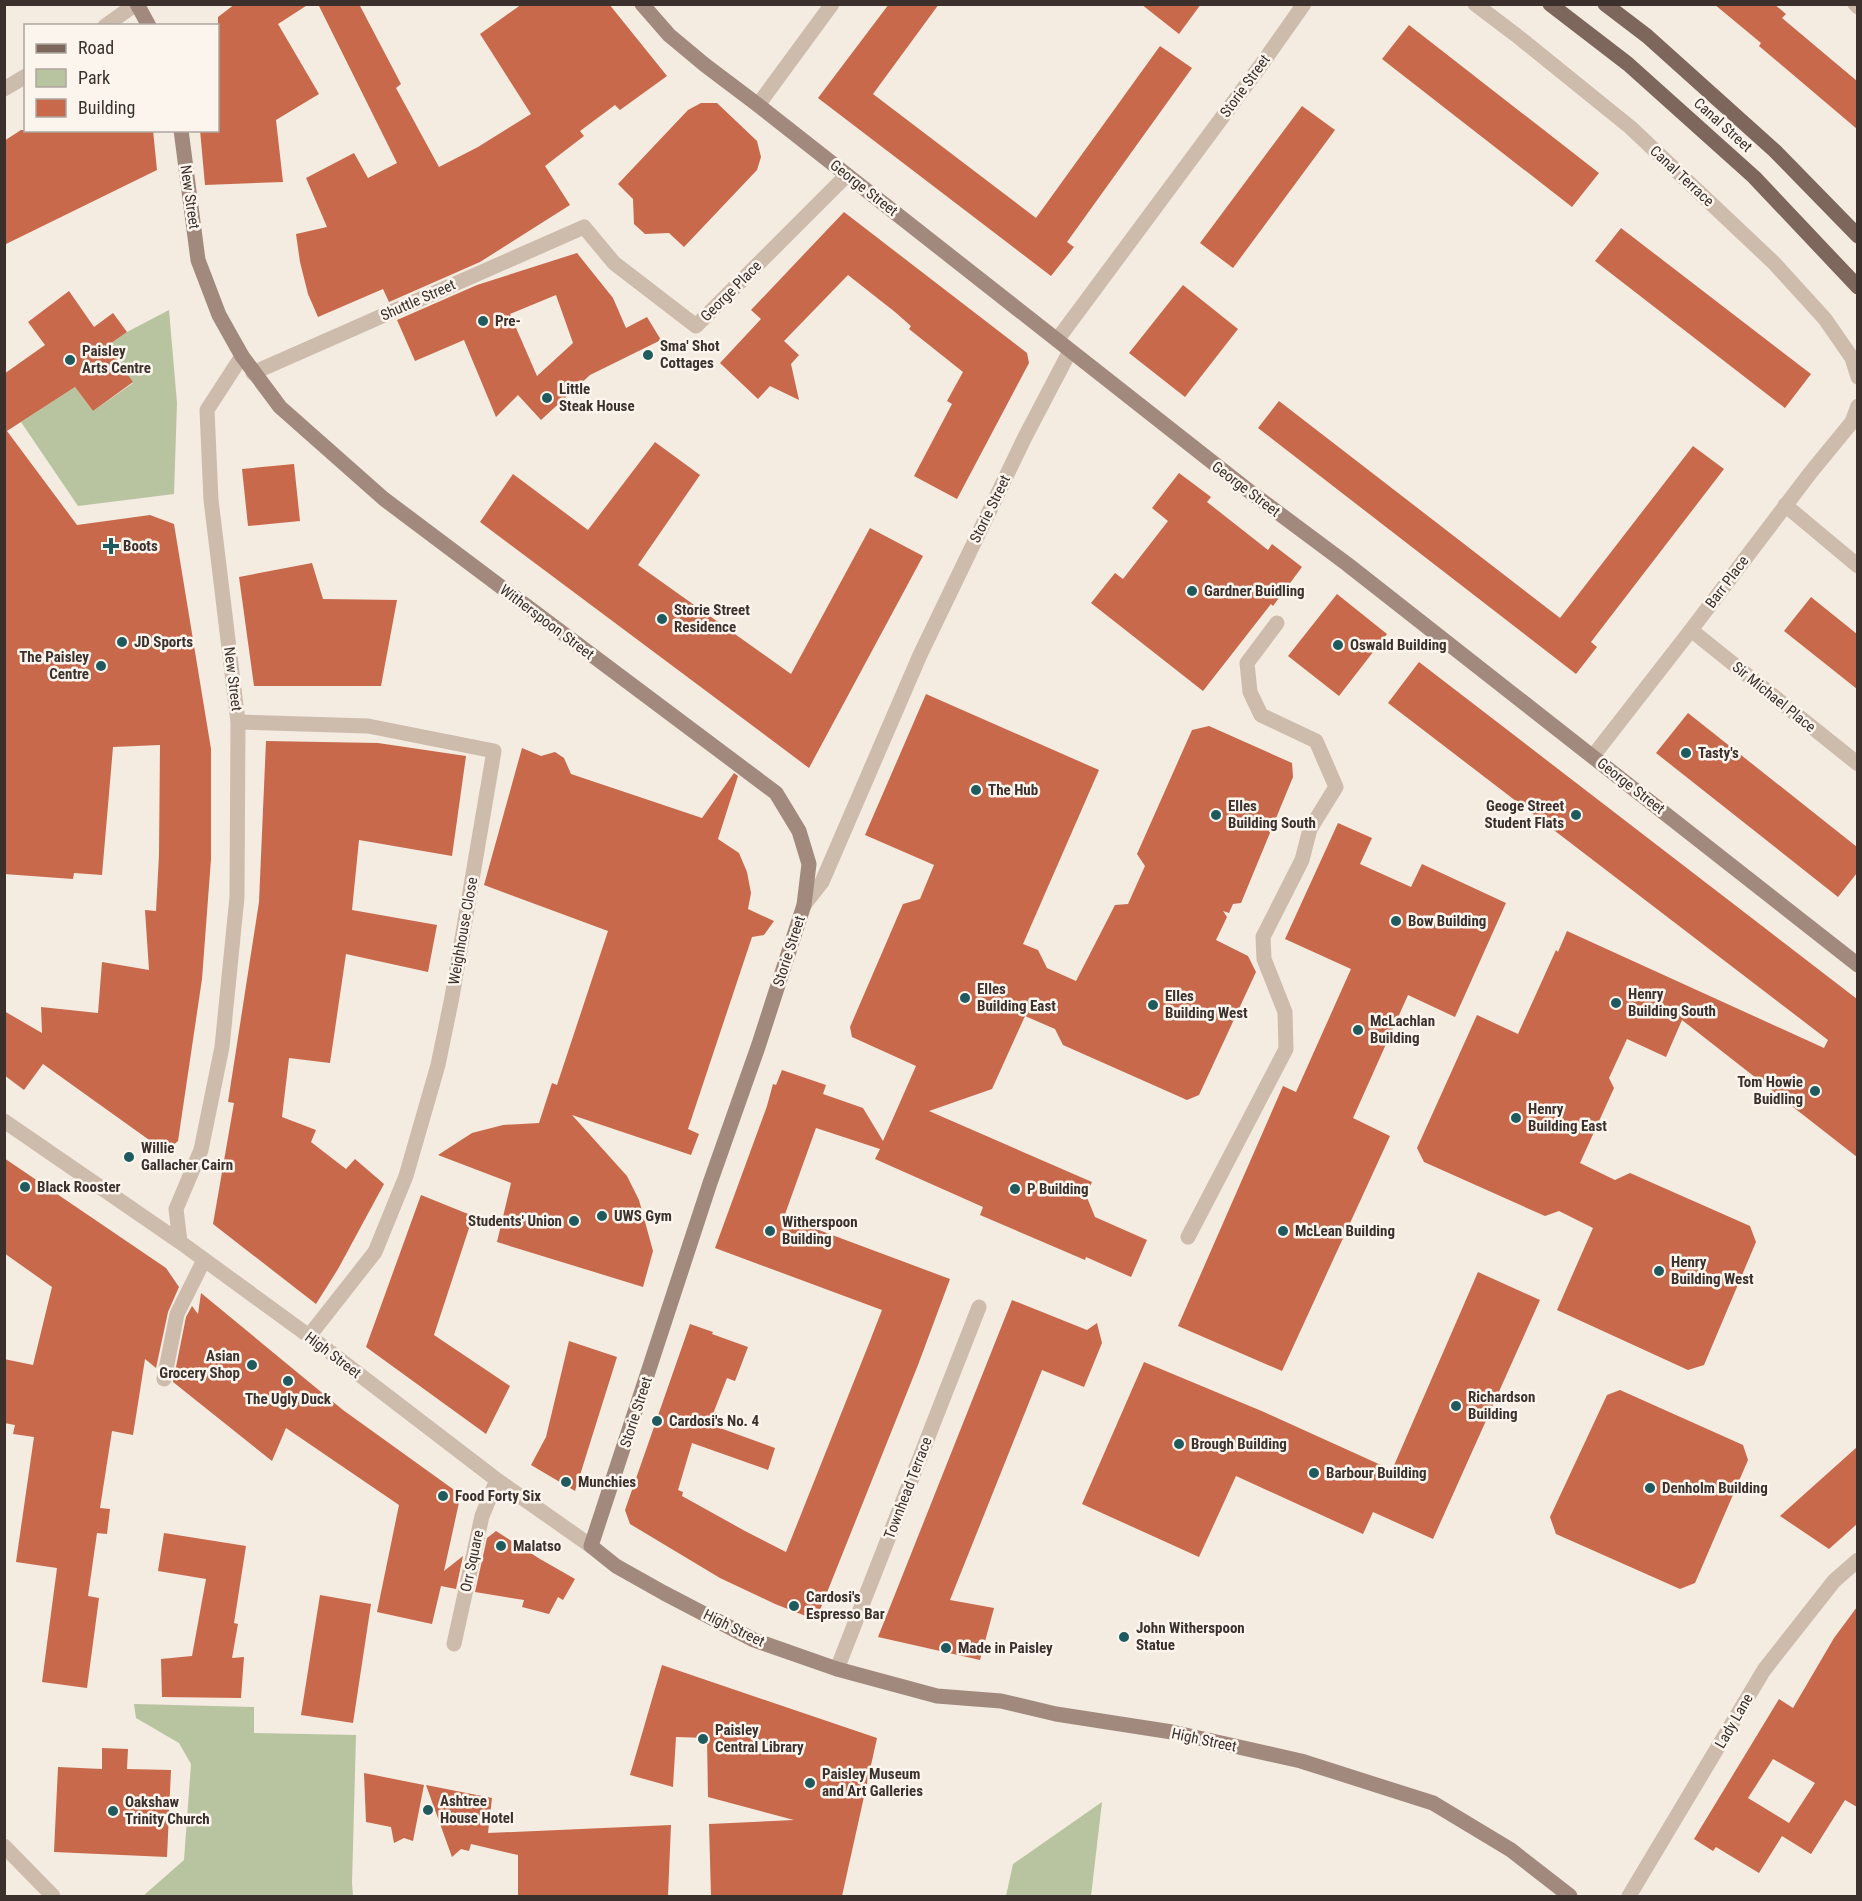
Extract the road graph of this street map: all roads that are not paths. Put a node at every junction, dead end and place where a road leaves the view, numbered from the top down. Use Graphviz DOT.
graph roads {
  1 [pos="137,4"];
  2 [pos="642,4"];
  3 [pos="832,4"];
  4 [pos="1304,4"];
  5 [pos="1475,4"];
  6 [pos="1550,4"];
  7 [pos="1605,4"];
  8 [pos="108,24"];
  9 [pos="148,24"];
  10 [pos="24,77"];
  11 [pos="4,89"];
  12 [pos="758,105"];
  13 [pos="181,132"];
  14 [pos="847,175"];
  15 [pos="584,227"];
  16 [pos="1857,236"];
  17 [pos="1857,287"];
  18 [pos="1057,340"];
  19 [pos="1070,351"];
  20 [pos="242,356"];
  21 [pos="253,373"];
  22 [pos="1857,377"];
  23 [pos="1857,405"];
  24 [pos="1785,505"];
  25 [pos="1857,566"];
  26 [pos="1277,623"];
  27 [pos="1691,630"];
  28 [pos="238,722"];
  29 [pos="1593,756"];
  30 [pos="1857,764"];
  31 [pos="804,905"];
  32 [pos="1857,965"];
  33 [pos="4,1121"];
  34 [pos="1188,1238"];
  35 [pos="180,1242"];
  36 [pos="204,1260"];
  37 [pos="979,1307"];
  38 [pos="309,1336"];
  39 [pos="164,1379"];
  40 [pos="497,1480"];
  41 [pos="591,1546"];
  42 [pos="1857,1560"];
  43 [pos="454,1644"];
  44 [pos="837,1669"];
  45 [pos="4,1846"];
  46 [pos="53,1896"];
  47 [pos="1570,1896"];
  48 [pos="1629,1896"];
  1 -- 8 [label="street"];
  1 -- 9 [label="street"];
  2 -- 12 [label="street, George Street"];
  3 -- 12 [label="street"];
  4 -- 18 [label="street, Storie Street"];
  5 -- 22 [label="street, Canal Terrace"];
  6 -- 17 [label="main road, Canal Street"];
  7 -- 16 [label="main road, Canal Street"];
  10 -- 11 [label="street"];
  12 -- 14 [label="street, George Street"];
  13 -- 20 [label="street, New Street"];
  14 -- 15 [label="street, George Place"];
  14 -- 18 [label="street, George Street"];
  15 -- 21 [label="street, Shuttle Street"];
  18 -- 19 [label="street, George Street"];
  19 -- 29 [label="street, George Street"];
  19 -- 31 [label="street, Storie Street"];
  20 -- 21 [label="street, Witherspoon Street"];
  20 -- 28 [label="street, New Street"];
  21 -- 31 [label="street, Witherspoon Street"];
  23 -- 24 [label="street, Barr Place"];
  24 -- 25 [label="street"];
  24 -- 27 [label="street, Barr Place"];
  26 -- 34 [label="street"];
  27 -- 29 [label="street, Barr Place"];
  27 -- 30 [label="street, Sir Michael Place"];
  28 -- 35 [label="street, New Street"];
  28 -- 38 [label="street, Weighhouse Close"];
  29 -- 32 [label="street, George Street"];
  31 -- 41 [label="street, Storie Street"];
  33 -- 35 [label="street, High Street"];
  35 -- 36 [label="street, High Street"];
  36 -- 38 [label="street, High Street"];
  36 -- 39 [label="street"];
  37 -- 44 [label="street, Townhead Terrace"];
  38 -- 40 [label="street, High Street"];
  40 -- 41 [label="street, High Street"];
  40 -- 43 [label="street, Orr Square"];
  41 -- 44 [label="street, High Street"];
  42 -- 48 [label="street, Lady Lane"];
  44 -- 47 [label="street, High Street"];
  45 -- 46 [label="street"];
}
